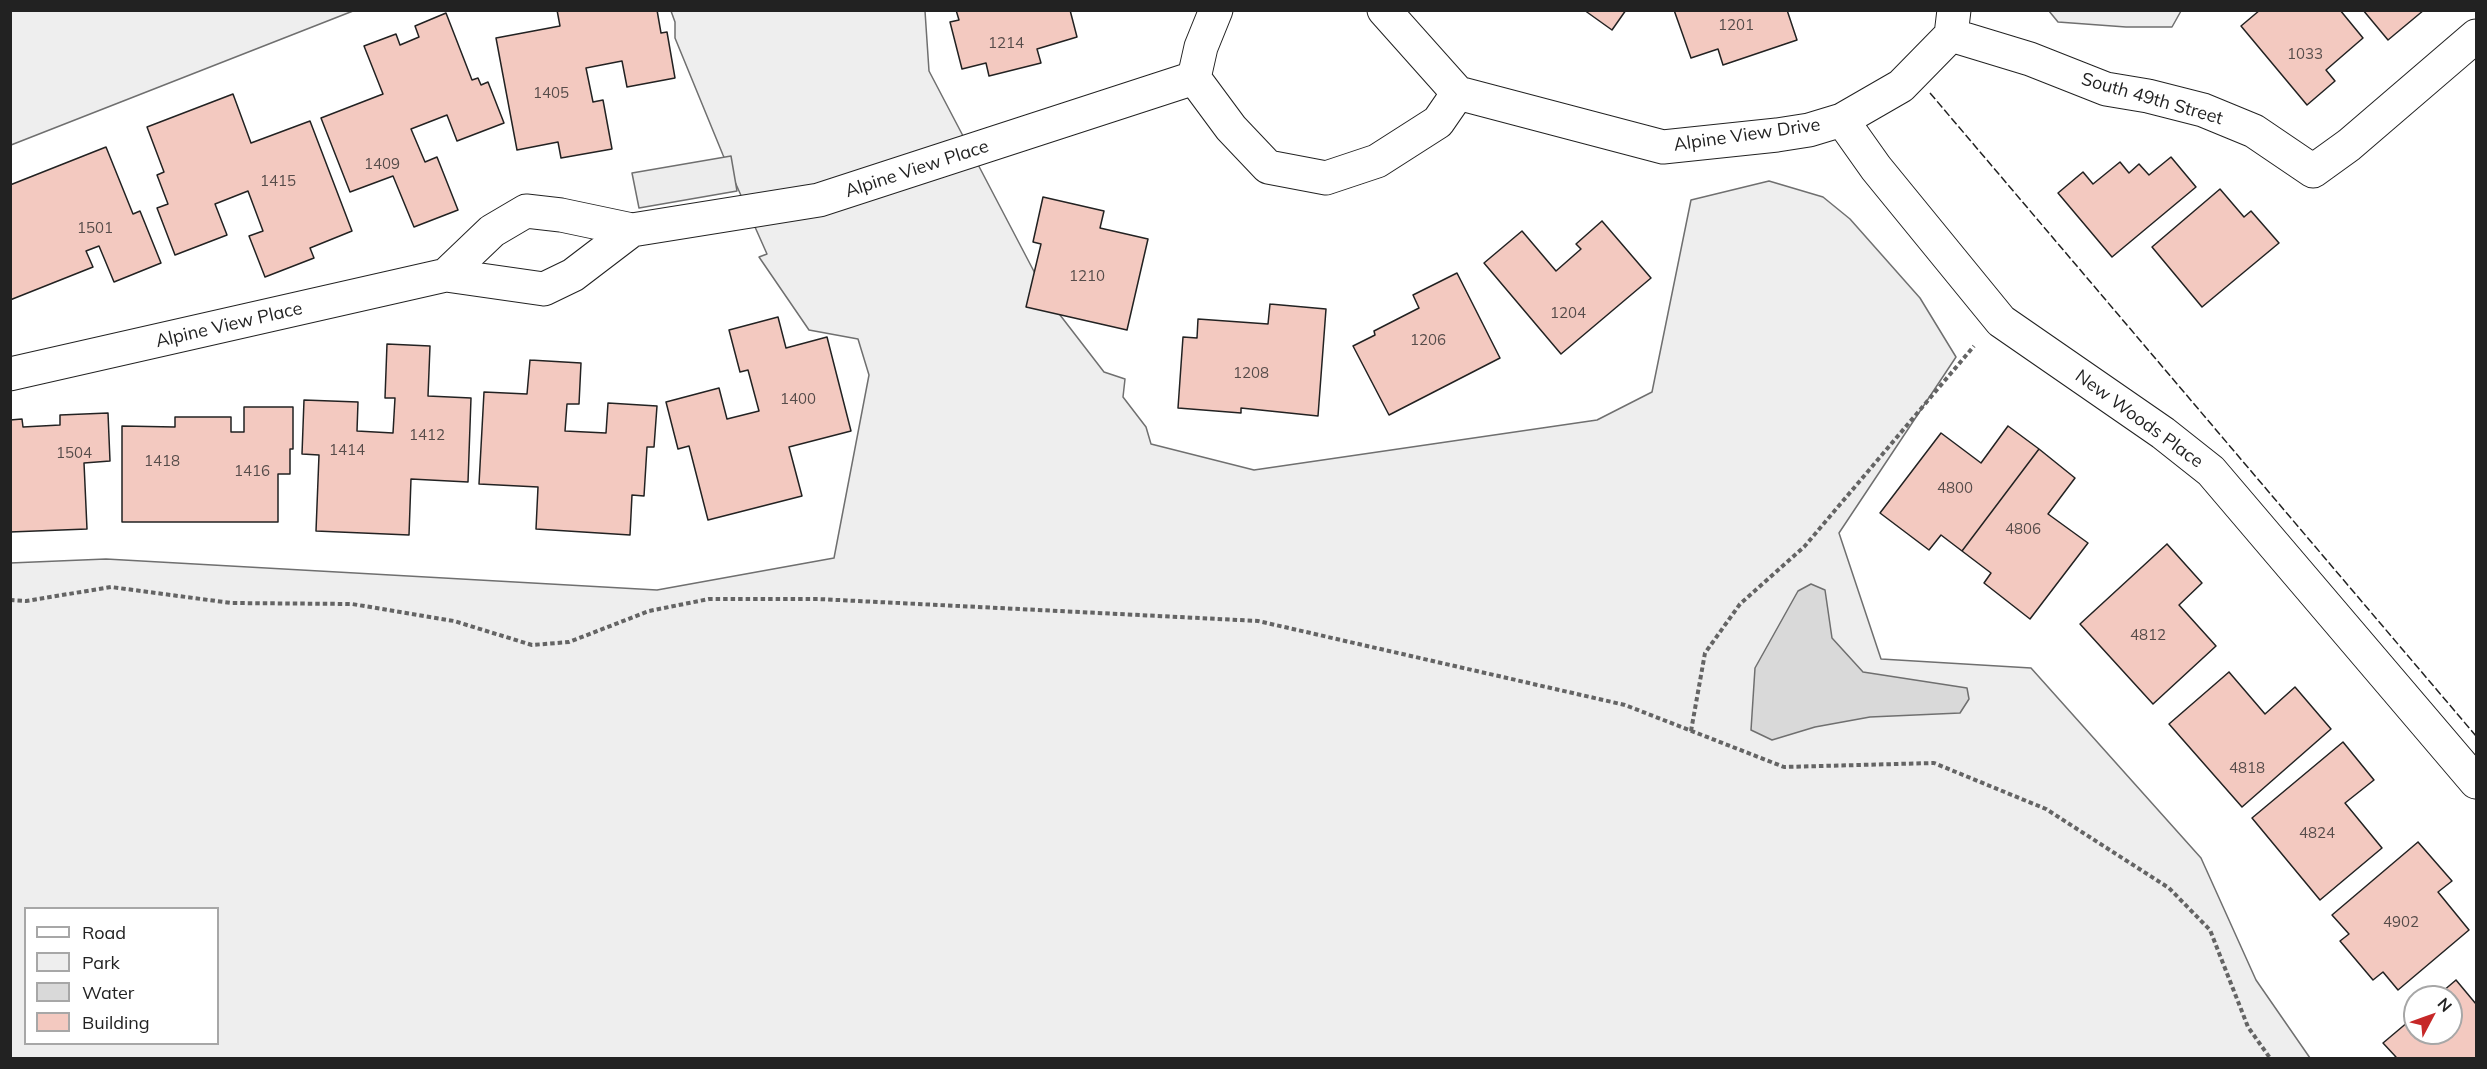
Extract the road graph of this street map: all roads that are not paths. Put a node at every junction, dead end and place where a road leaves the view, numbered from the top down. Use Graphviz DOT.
graph roads {
  1 [pos="1216,10"];
  2 [pos="1384,10"];
  3 [pos="1952,23"];
  4 [pos="2476,36"];
  5 [pos="1194,78"];
  6 [pos="1458,93"];
  7 [pos="1842,120"];
  8 [pos="632,230"];
  9 [pos="446,275"];
  10 [pos="10,374"];
  11 [pos="2476,782"];
  1 -- 5 [label="street"];
  2 -- 6 [label="street"];
  3 -- 4 [label="street, South 49th Street"];
  3 -- 7 [label="street, Alpine View Drive"];
  5 -- 6 [label="street"];
  5 -- 8 [label="street, Alpine View Place"];
  6 -- 7 [label="street, Alpine View Drive"];
  7 -- 11 [label="street, New Woods Place"];
  8 -- 9 [label="street, Alpine View Place"];
  8 -- 9 [label="street, Alpine View Place"];
  9 -- 10 [label="street, Alpine View Place"];
}
